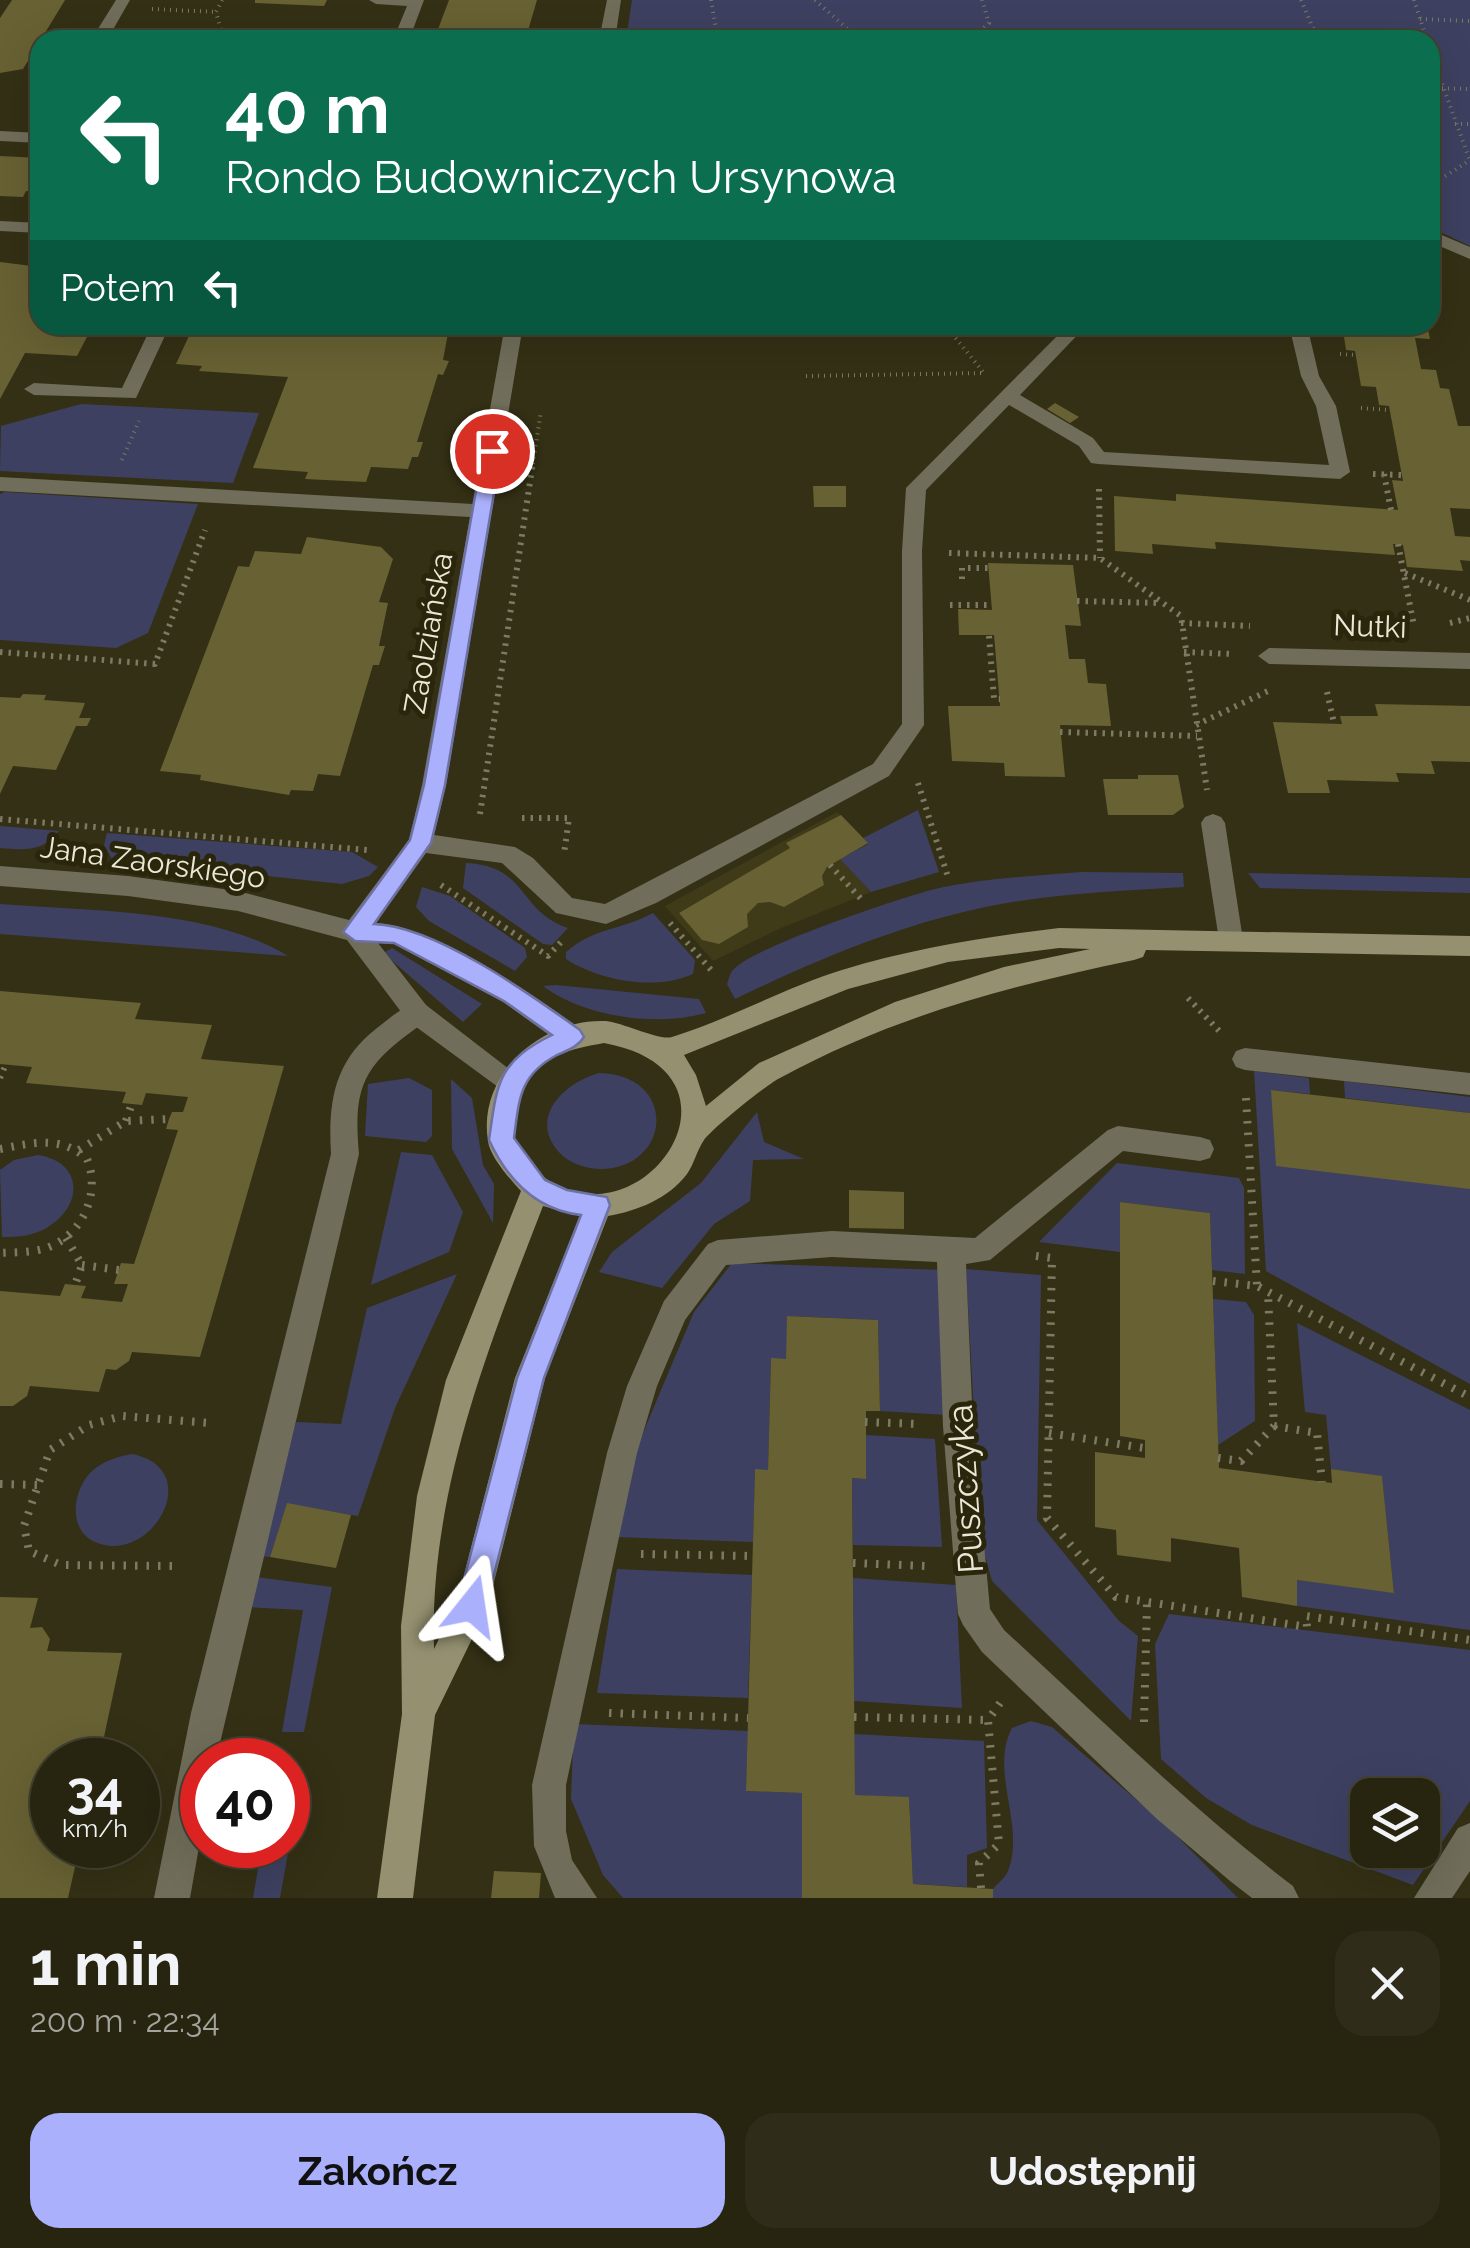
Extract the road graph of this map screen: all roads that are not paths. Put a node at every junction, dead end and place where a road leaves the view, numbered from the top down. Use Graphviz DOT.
graph roads {
  1 [pos="376,0"];
  2 [pos="614,0"];
  3 [pos="417,1"];
  4 [pos="121,4"];
  5 [pos="105,30"];
  6 [pos="405,30"];
  7 [pos="609,30"];
  8 [pos="0,136"];
  9 [pos="30,138"];
  10 [pos="0,226"];
  11 [pos="30,228"];
  12 [pos="1440,240"];
  13 [pos="1470,254"];
  14 [pos="155,335"];
  15 [pos="512,335"];
  16 [pos="1068,335"];
  17 [pos="1300,335"];
  18 [pos="34,390"];
  19 [pos="1008,396"];
  20 [pos="0,484"];
  21 [pos="482,511"];
  22 [pos="1269,656"];
  23 [pos="1470,661"];
  24 [pos="1212,814"];
  25 [pos="420,843"];
  26 [pos="0,876"];
  27 [pos="355,932"];
  28 [pos="1178,940"];
  29 [pos="1231,940"];
  30 [pos="1470,946"];
  31 [pos="417,1014"];
  32 [pos="572,1037"];
  33 [pos="663,1052"];
  34 [pos="1245,1060"];
  35 [pos="509,1084"];
  36 [pos="1470,1084"];
  37 [pos="694,1132"];
  38 [pos="1200,1149"];
  39 [pos="536,1188"];
  40 [pos="598,1205"];
  41 [pos="951,1250"];
  42 [pos="419,1714"];
  43 [pos="1470,1840"];
  44 [pos="570,1894"];
  45 [pos="172,1898"];
  46 [pos="395,1898"];
  47 [pos="1281,1898"];
  48 [pos="1432,1898"];
  1 -- 3 [label="street"];
  2 -- 7 [label="street"];
  3 -- 6 [label="street"];
  4 -- 5 [label="street"];
  8 -- 9 [label="street"];
  10 -- 11 [label="street"];
  12 -- 13 [label="street"];
  14 -- 18 [label="street"];
  15 -- 21 [label="street, Zaolziańska"];
  16 -- 19 [label="street"];
  17 -- 19 [label="street"];
  19 -- 25 [label="street"];
  20 -- 21 [label="street"];
  21 -- 25 [label="street, Zaolziańska"];
  22 -- 23 [label="street, Nutki"];
  24 -- 29 [label="street"];
  25 -- 27 [label="street, Zaolziańska"];
  26 -- 27 [label="street, Jana Zaorskiego"];
  27 -- 31 [label="street"];
  27 -- 32 [label="street, Jana Zaorskiego"];
  28 -- 29 [label="street"];
  28 -- 33 [label="street"];
  28 -- 37 [label="street"];
  29 -- 30 [label="street"];
  31 -- 35 [label="street"];
  31 -- 45 [label="street"];
  32 -- 33 [label="street"];
  32 -- 35 [label="street"];
  33 -- 37 [label="street"];
  34 -- 36 [label="street"];
  35 -- 39 [label="street"];
  37 -- 40 [label="street"];
  38 -- 41 [label="street"];
  39 -- 40 [label="street"];
  39 -- 42 [label="street"];
  40 -- 42 [label="street"];
  41 -- 44 [label="street"];
  41 -- 47 [label="street, Puszczyka"];
  42 -- 46 [label="street"];
  43 -- 48 [label="street"];
}
